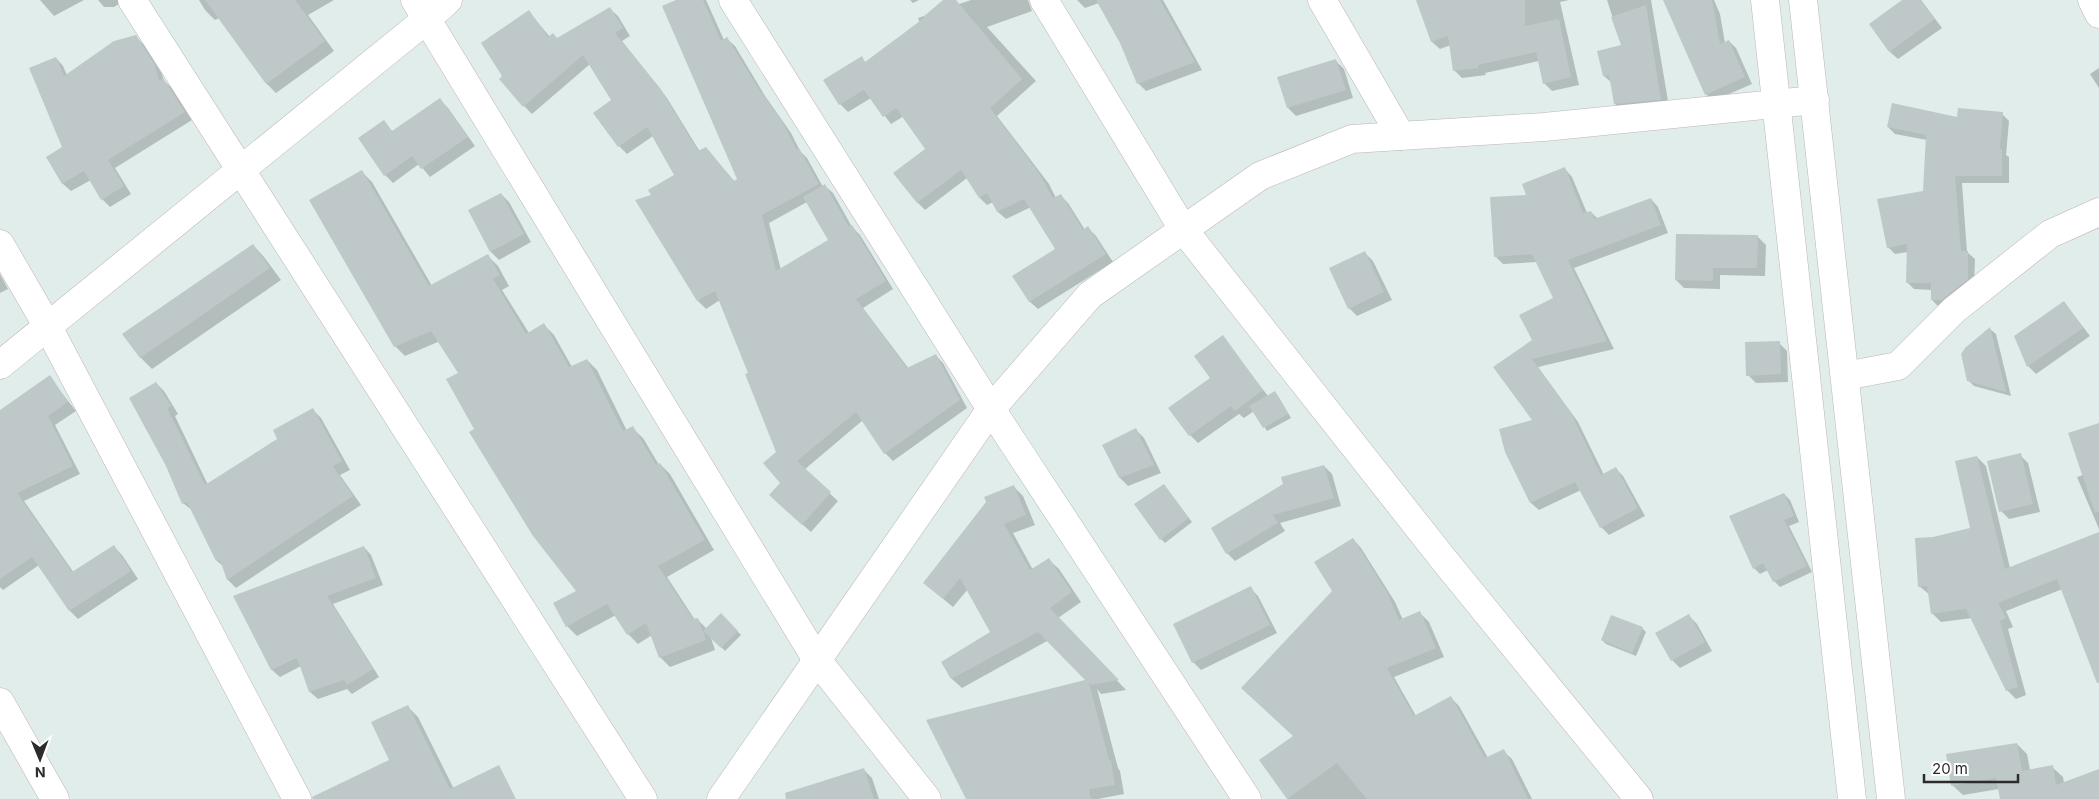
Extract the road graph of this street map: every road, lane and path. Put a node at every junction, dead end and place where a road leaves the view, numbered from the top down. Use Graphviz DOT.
graph roads {
  1 [pos="132,0"];
  2 [pos="448,0"];
  3 [pos="733,0"];
  4 [pos="1044,0"];
  5 [pos="1322,0"];
  6 [pos="1766,0"];
  7 [pos="1803,0"];
  8 [pos="2092,0"];
  9 [pos="421,10"];
  10 [pos="2099,14"];
  11 [pos="1814,100"];
  12 [pos="1777,104"];
  13 [pos="1401,136"];
  14 [pos="240,171"];
  15 [pos="2099,212"];
  16 [pos="1183,229"];
  17 [pos="0,244"];
  18 [pos="48,327"];
  19 [pos="0,365"];
  20 [pos="1845,376"];
  21 [pos="992,409"];
  22 [pos="817,660"];
  23 [pos="0,702"];
  24 [pos="55,799"];
  25 [pos="297,799"];
  26 [pos="644,799"];
  27 [pos="721,799"];
  28 [pos="927,799"];
  29 [pos="1247,799"];
  30 [pos="1639,799"];
  31 [pos="1852,799"];
  32 [pos="1891,799"];
  1 -- 14 [label="street"];
  2 -- 9 [label="street"];
  3 -- 21 [label="street"];
  4 -- 16 [label="street"];
  5 -- 13 [label="street"];
  6 -- 12 [label="street"];
  7 -- 11 [label="street"];
  8 -- 10 [label="street"];
  9 -- 14 [label="street"];
  9 -- 22 [label="street"];
  11 -- 12 [label="street"];
  11 -- 20 [label="street"];
  12 -- 13 [label="street"];
  12 -- 31 [label="street"];
  13 -- 16 [label="street"];
  14 -- 18 [label="street"];
  14 -- 26 [label="street"];
  15 -- 20 [label="street"];
  16 -- 21 [label="street"];
  16 -- 30 [label="street"];
  17 -- 18 [label="street"];
  18 -- 19 [label="street"];
  18 -- 25 [label="street"];
  20 -- 32 [label="street"];
  21 -- 22 [label="street"];
  21 -- 29 [label="street"];
  22 -- 27 [label="street"];
  22 -- 28 [label="street"];
  23 -- 24 [label="street"];
}
